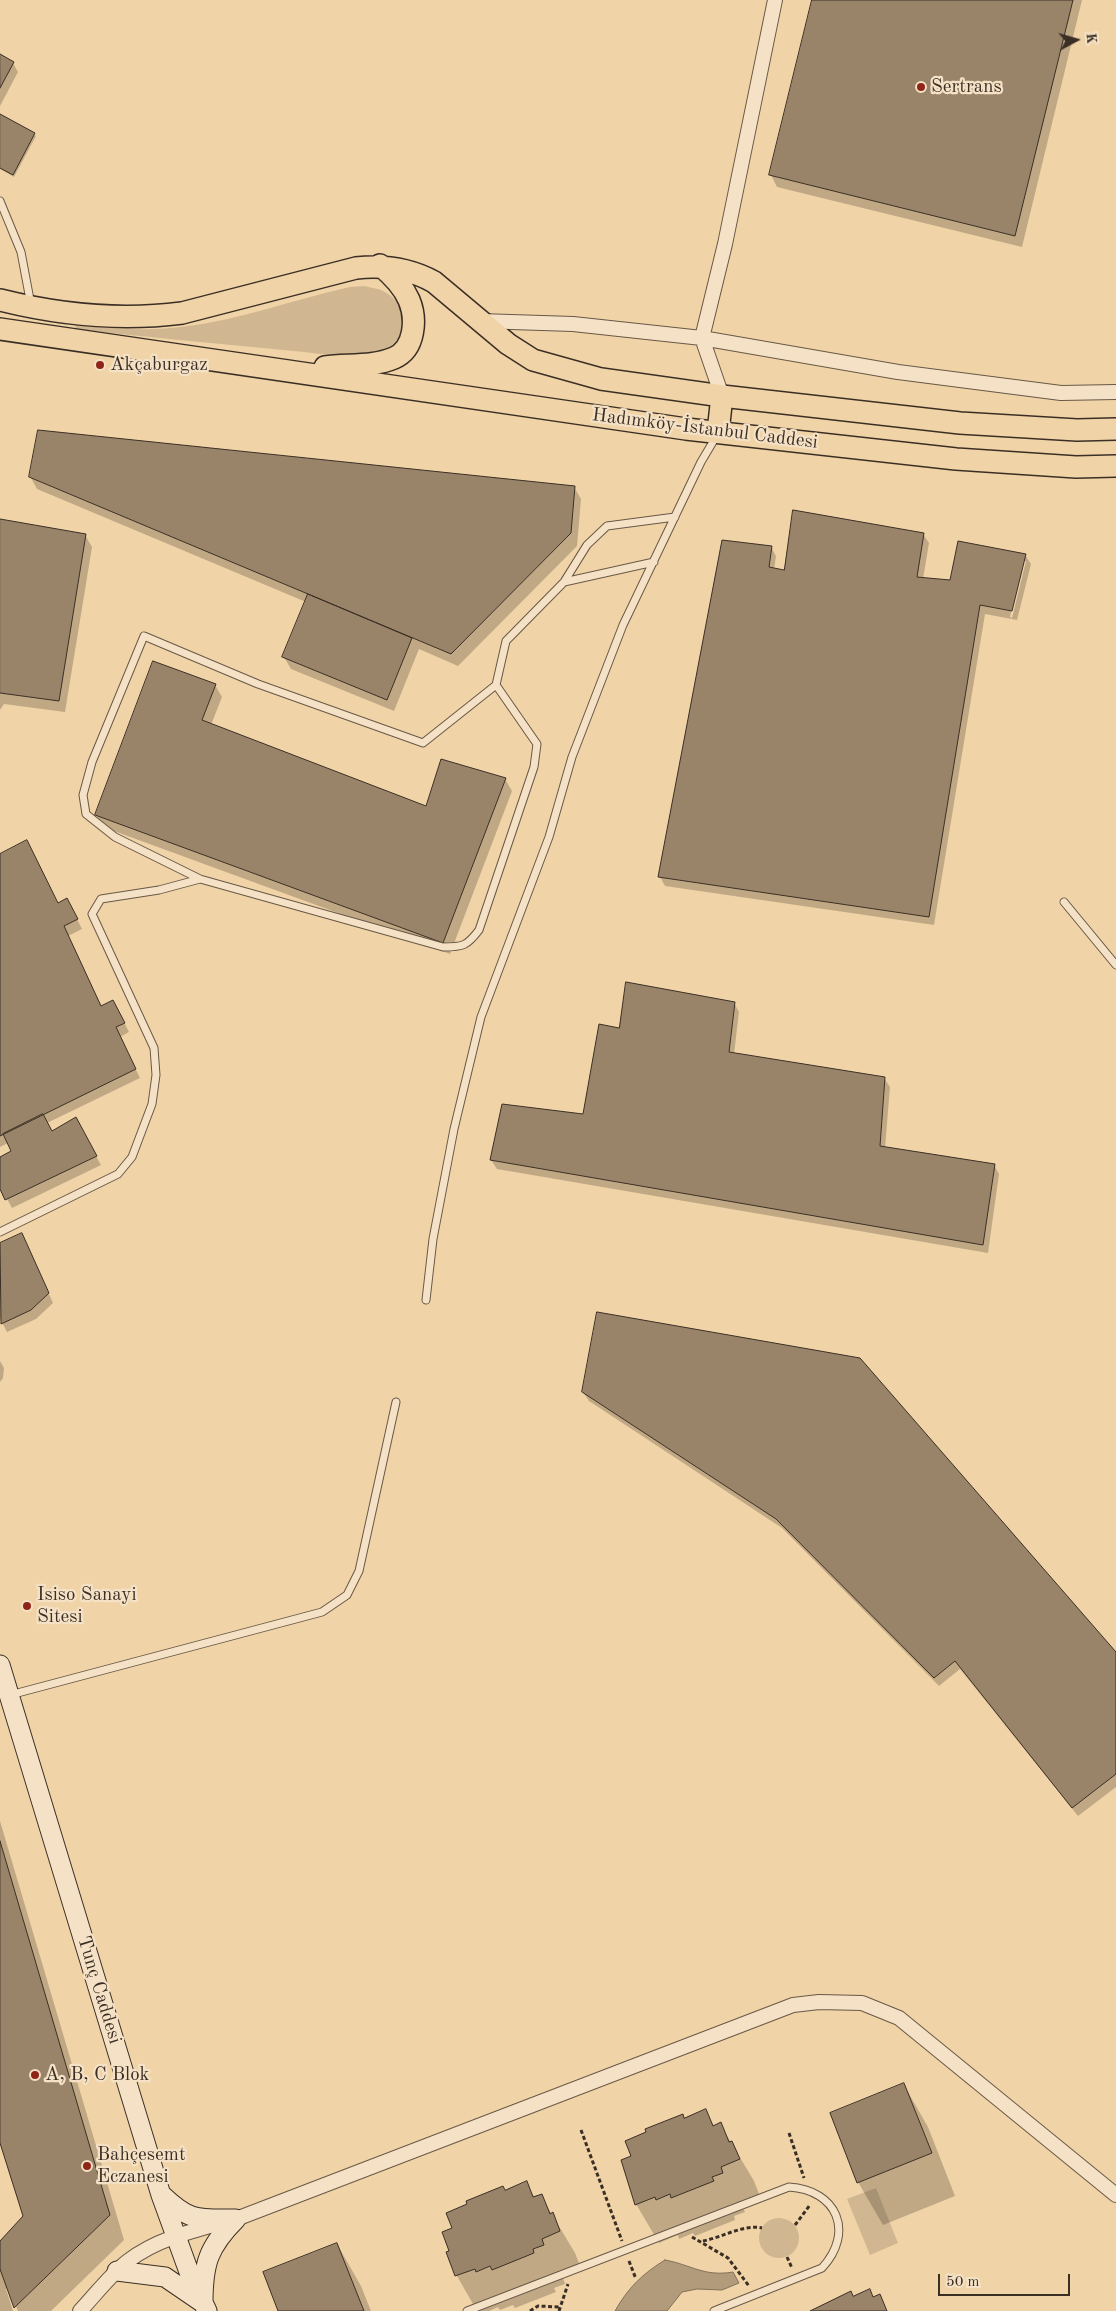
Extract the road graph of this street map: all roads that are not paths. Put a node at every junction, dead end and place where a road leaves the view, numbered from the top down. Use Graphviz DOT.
graph roads {
  1 [pos="775,0"];
  2 [pos="0,201"];
  3 [pos="380,265"];
  4 [pos="0,300"];
  5 [pos="31,308"];
  6 [pos="480,321"];
  7 [pos="0,329"];
  8 [pos="702,338"];
  9 [pos="296,371"];
  10 [pos="1116,392"];
  11 [pos="722,396"];
  12 [pos="1116,429"];
  13 [pos="718,432"];
  14 [pos="1116,466"];
  15 [pos="675,517"];
  16 [pos="654,562"];
  17 [pos="564,582"];
  18 [pos="496,685"];
  19 [pos="200,879"];
  20 [pos="1064,902"];
  21 [pos="1116,965"];
  22 [pos="0,1232"];
  23 [pos="426,1300"];
  24 [pos="396,1402"];
  25 [pos="0,1665"];
  26 [pos="5,1696"];
  27 [pos="161,2194"];
  28 [pos="1116,2195"];
  29 [pos="236,2219"];
  30 [pos="174,2236"];
  31 [pos="117,2271"];
  32 [pos="205,2307"];
  33 [pos="80,2311"];
  34 [pos="467,2311"];
  35 [pos="714,2311"];
  1 -- 8 [label="street"];
  2 -- 5 [label="lane"];
  3 -- 5 [label="main road"];
  3 -- 6 [label="main road, Hadımköy-İstanbul Caddesi"];
  3 -- 9 [label="main road"];
  4 -- 5 [label="main road"];
  6 -- 8 [label="street"];
  6 -- 11 [label="main road, Hadımköy-İstanbul Caddesi"];
  7 -- 9 [label="main road, Hadımköy-İstanbul Caddesi"];
  8 -- 10 [label="street"];
  8 -- 11 [label="street"];
  9 -- 13 [label="main road, Hadımköy-İstanbul Caddesi"];
  11 -- 12 [label="main road, Hadımköy-İstanbul Caddesi"];
  11 -- 13 [label="main road"];
  13 -- 14 [label="main road, Hadımköy-İstanbul Caddesi"];
  13 -- 15 [label="lane"];
  15 -- 16 [label="lane"];
  15 -- 17 [label="lane"];
  16 -- 17 [label="lane"];
  16 -- 23 [label="lane"];
  17 -- 18 [label="lane"];
  18 -- 19 [label="lane"];
  18 -- 19 [label="lane"];
  19 -- 22 [label="lane"];
  20 -- 21 [label="lane"];
  24 -- 26 [label="lane"];
  25 -- 26 [label="main road, Tunç Caddesi"];
  26 -- 27 [label="main road, Tunç Caddesi"];
  27 -- 29 [label="main road"];
  27 -- 30 [label="main road, Tunç Caddesi"];
  28 -- 29 [label="street"];
  29 -- 30 [label="street"];
  29 -- 32 [label="main road"];
  30 -- 31 [label="street"];
  30 -- 32 [label="main road, Tunç Caddesi"];
  31 -- 32 [label="main road"];
  31 -- 33 [label="street"];
  34 -- 35 [label="lane"];
}
